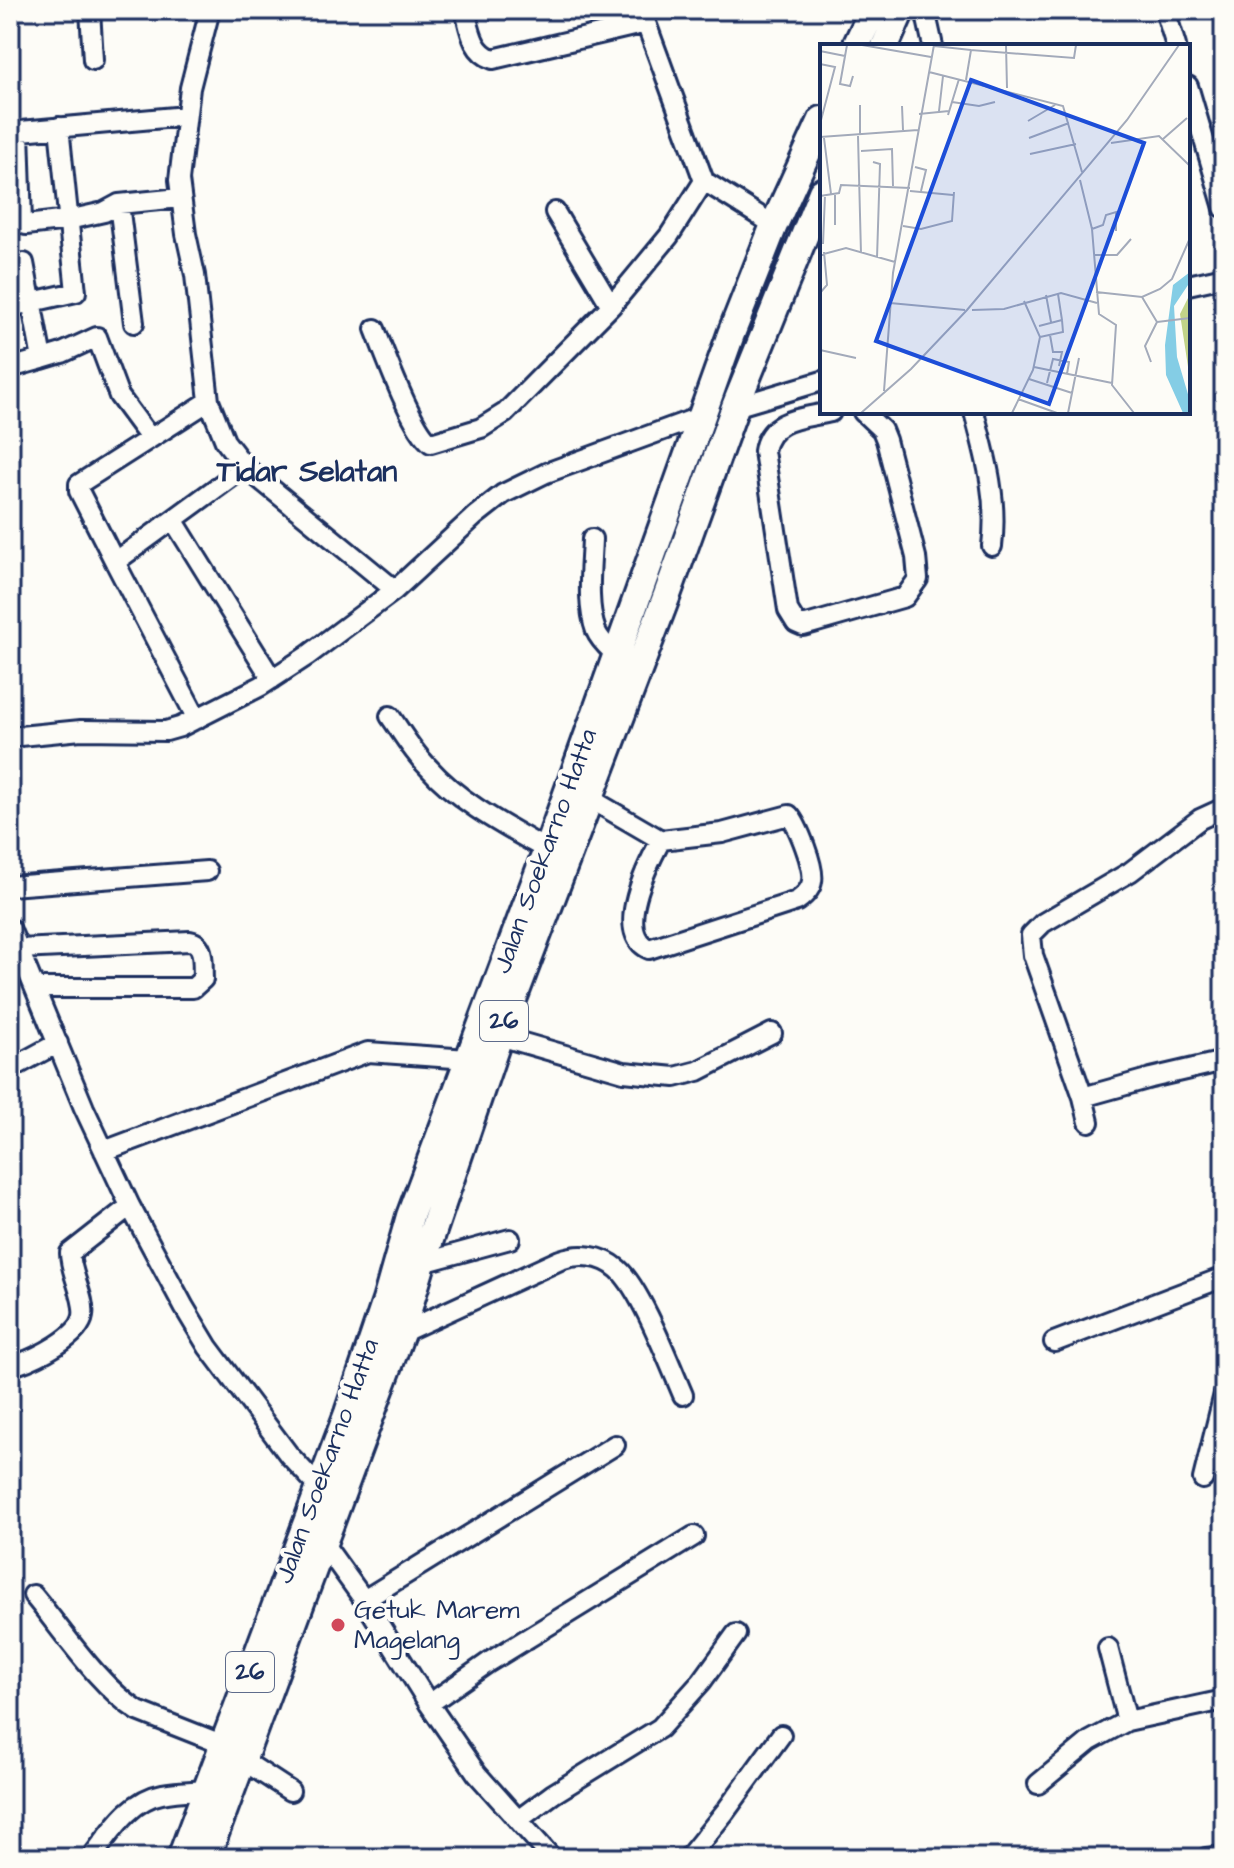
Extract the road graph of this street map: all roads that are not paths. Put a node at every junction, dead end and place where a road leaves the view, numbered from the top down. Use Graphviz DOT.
graph roads {
  1 [pos="90,10"];
  2 [pos="210,10"];
  3 [pos="465,10"];
  4 [pos="873,10"];
  5 [pos="901,10"];
  6 [pos="925,10"];
  7 [pos="1165,10"];
  8 [pos="644,16"];
  9 [pos="857,44"];
  10 [pos="886,44"];
  11 [pos="933,44"];
  12 [pos="1175,44"];
  13 [pos="93,60"];
  14 [pos="1190,93"];
  15 [pos="186,116"];
  16 [pos="820,124"];
  17 [pos="59,127"];
  18 [pos="14,132"];
  19 [pos="704,181"];
  20 [pos="820,197"];
  21 [pos="180,198"];
  22 [pos="119,204"];
  23 [pos="1224,208"];
  24 [pos="555,212"];
  25 [pos="68,220"];
  26 [pos="16,222"];
  27 [pos="774,225"];
  28 [pos="24,263"];
  29 [pos="1224,277"];
  30 [pos="1190,285"];
  31 [pos="31,303"];
  32 [pos="611,306"];
  33 [pos="10,307"];
  34 [pos="134,323"];
  35 [pos="375,329"];
  36 [pos="42,359"];
  37 [pos="10,368"];
  38 [pos="820,382"];
  39 [pos="209,401"];
  40 [pos="735,407"];
  41 [pos="822,414"];
  42 [pos="865,414"];
  43 [pos="975,414"];
  44 [pos="702,416"];
  45 [pos="150,438"];
  46 [pos="245,467"];
  47 [pos="174,521"];
  48 [pos="592,539"];
  49 [pos="992,546"];
  50 [pos="115,562"];
  51 [pos="395,590"];
  52 [pos="617,656"];
  53 [pos="272,679"];
  54 [pos="390,716"];
  55 [pos="197,719"];
  56 [pos="10,737"];
  57 [pos="589,798"];
  58 [pos="1224,808"];
  59 [pos="661,840"];
  60 [pos="547,850"];
  61 [pos="207,871"];
  62 [pos="10,886"];
  63 [pos="10,928"];
  64 [pos="19,949"];
  65 [pos="36,988"];
  66 [pos="772,1033"];
  67 [pos="499,1036"];
  68 [pos="58,1043"];
  69 [pos="468,1059"];
  70 [pos="1224,1061"];
  71 [pos="10,1069"];
  72 [pos="1083,1097"];
  73 [pos="1089,1122"];
  74 [pos="104,1151"];
  75 [pos="130,1206"];
  76 [pos="510,1239"];
  77 [pos="422,1263"];
  78 [pos="1224,1277"];
  79 [pos="398,1302"];
  80 [pos="401,1333"];
  81 [pos="1054,1342"];
  82 [pos="10,1359"];
  83 [pos="1224,1394"];
  84 [pos="683,1395"];
  85 [pos="615,1445"];
  86 [pos="1203,1479"];
  87 [pos="319,1487"];
  88 [pos="694,1536"];
  89 [pos="323,1543"];
  90 [pos="33,1595"];
  91 [pos="364,1600"];
  92 [pos="736,1634"];
  93 [pos="1108,1648"];
  94 [pos="1224,1700"];
  95 [pos="429,1704"];
  96 [pos="1127,1721"];
  97 [pos="781,1735"];
  98 [pos="234,1753"];
  99 [pos="1038,1784"];
  100 [pos="207,1790"];
  101 [pos="290,1791"];
  102 [pos="518,1820"];
  103 [pos="1224,1856"];
  104 [pos="91,1858"];
  105 [pos="181,1858"];
  106 [pos="206,1858"];
  107 [pos="552,1858"];
  108 [pos="688,1858"];
  109 [pos="1206,1858"];
  1 -- 13 [label="street"];
  2 -- 15 [label="street"];
  3 -- 8 [label="street"];
  4 -- 9 [label="highway"];
  5 -- 10 [label="highway"];
  6 -- 11 [label="street"];
  7 -- 12 [label="street"];
  8 -- 19 [label="street"];
  14 -- 23 [label="street"];
  15 -- 17 [label="street"];
  15 -- 21 [label="street"];
  16 -- 27 [label="highway, Jalan Soekarno Hatta / 26"];
  17 -- 18 [label="street"];
  17 -- 25 [label="street"];
  18 -- 26 [label="street"];
  19 -- 27 [label="street"];
  19 -- 32 [label="street"];
  20 -- 40 [label="highway, Jalan Soekarno Hatta / 26"];
  21 -- 22 [label="street"];
  21 -- 39 [label="street"];
  22 -- 25 [label="street"];
  22 -- 34 [label="street"];
  24 -- 32 [label="street"];
  25 -- 26 [label="street"];
  25 -- 31 [label="street"];
  27 -- 44 [label="highway, Jalan Soekarno Hatta / 26"];
  28 -- 31 [label="street"];
  29 -- 30 [label="street"];
  31 -- 33 [label="street"];
  31 -- 36 [label="street"];
  32 -- 35 [label="street"];
  36 -- 37 [label="street"];
  36 -- 45 [label="street"];
  38 -- 40 [label="street"];
  39 -- 45 [label="street"];
  39 -- 46 [label="street"];
  40 -- 57 [label="highway, Jalan Soekarno Hatta / 26"];
  41 -- 42 [label="street"];
  43 -- 49 [label="street"];
  44 -- 51 [label="street"];
  44 -- 52 [label="highway, Jalan Soekarno Hatta / 26"];
  45 -- 50 [label="street"];
  46 -- 47 [label="street"];
  46 -- 51 [label="street"];
  47 -- 50 [label="street"];
  47 -- 53 [label="street"];
  48 -- 52 [label="street"];
  50 -- 55 [label="street"];
  51 -- 53 [label="street"];
  52 -- 60 [label="highway, Jalan Soekarno Hatta / 26"];
  53 -- 55 [label="street"];
  54 -- 60 [label="street"];
  55 -- 56 [label="street"];
  57 -- 59 [label="street"];
  57 -- 67 [label="highway, Jalan Soekarno Hatta / 26"];
  58 -- 72 [label="street"];
  59 -- 59 [label="street"];
  60 -- 69 [label="highway, Jalan Soekarno Hatta / 26"];
  61 -- 62 [label="street"];
  63 -- 64 [label="street"];
  64 -- 65 [label="street"];
  64 -- 65 [label="street"];
  65 -- 68 [label="street"];
  66 -- 67 [label="street"];
  67 -- 77 [label="highway, Jalan Soekarno Hatta / 26"];
  68 -- 71 [label="street"];
  68 -- 74 [label="street"];
  69 -- 74 [label="street"];
  69 -- 79 [label="highway, Jalan Soekarno Hatta / 26"];
  70 -- 72 [label="street"];
  72 -- 73 [label="street"];
  74 -- 75 [label="street"];
  75 -- 82 [label="street"];
  75 -- 87 [label="street"];
  76 -- 77 [label="street"];
  77 -- 79 [label="highway, Jalan Soekarno Hatta / 26"];
  78 -- 81 [label="street"];
  79 -- 80 [label="highway, Jalan Soekarno Hatta / 26"];
  79 -- 87 [label="highway, Jalan Soekarno Hatta / 26"];
  80 -- 84 [label="street"];
  80 -- 89 [label="highway, Jalan Soekarno Hatta / 26"];
  83 -- 86 [label="street"];
  85 -- 91 [label="street"];
  87 -- 98 [label="highway, Jalan Soekarno Hatta / 26"];
  88 -- 95 [label="street"];
  89 -- 91 [label="street"];
  89 -- 98 [label="highway, Jalan Soekarno Hatta / 26"];
  90 -- 98 [label="street"];
  91 -- 95 [label="street"];
  92 -- 102 [label="street"];
  93 -- 96 [label="street"];
  94 -- 96 [label="street"];
  95 -- 102 [label="street"];
  96 -- 99 [label="street"];
  97 -- 108 [label="street"];
  98 -- 100 [label="highway, Jalan Soekarno Hatta / 26"];
  98 -- 101 [label="street"];
  98 -- 106 [label="highway, Jalan Soekarno Hatta / 26"];
  100 -- 104 [label="street"];
  100 -- 105 [label="highway, Jalan Soekarno Hatta / 26"];
  102 -- 107 [label="street"];
  103 -- 109 [label="street"];
}
